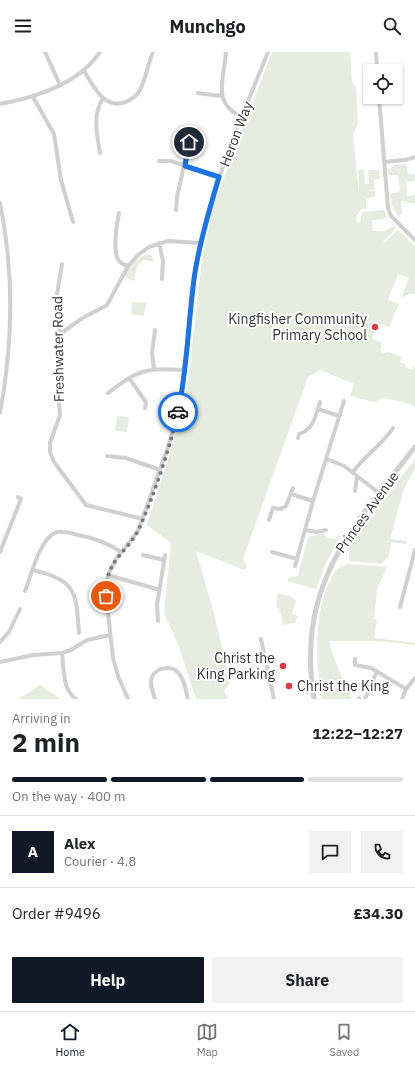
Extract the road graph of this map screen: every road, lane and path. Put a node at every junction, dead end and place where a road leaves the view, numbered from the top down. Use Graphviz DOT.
graph roads {
  1 [pos="45,52"];
  2 [pos="100,52"];
  3 [pos="153,52"];
  4 [pos="226,52"];
  5 [pos="268,52"];
  6 [pos="376,52"];
  7 [pos="377,64"];
  8 [pos="84,71"];
  9 [pos="60,85"];
  10 [pos="198,93"];
  11 [pos="221,96"];
  12 [pos="33,97"];
  13 [pos="102,98"];
  14 [pos="0,104"];
  15 [pos="380,104"];
  16 [pos="242,117"];
  17 [pos="196,129"];
  18 [pos="100,153"];
  19 [pos="415,157"];
  20 [pos="159,161"];
  21 [pos="384,162"];
  22 [pos="185,166"];
  23 [pos="219,177"];
  24 [pos="0,202"];
  25 [pos="176,210"];
  26 [pos="119,212"];
  27 [pos="73,222"];
  28 [pos="2,224"];
  29 [pos="415,240"];
  30 [pos="159,243"];
  31 [pos="200,243"];
  32 [pos="62,264"];
  33 [pos="128,266"];
  34 [pos="162,278"];
  35 [pos="155,330"];
  36 [pos="60,334"];
  37 [pos="154,369"];
  38 [pos="184,370"];
  39 [pos="129,378"];
  40 [pos="108,393"];
  41 [pos="344,401"];
  42 [pos="320,402"];
  43 [pos="145,408"];
  44 [pos="318,409"];
  45 [pos="0,413"];
  46 [pos="339,416"];
  47 [pos="392,428"];
  48 [pos="298,438"];
  49 [pos="415,447"];
  50 [pos="107,456"];
  51 [pos="326,459"];
  52 [pos="160,470"];
  53 [pos="353,472"];
  54 [pos="357,476"];
  55 [pos="293,488"];
  56 [pos="355,490"];
  57 [pos="379,493"];
  58 [pos="291,494"];
  59 [pos="18,497"];
  60 [pos="313,501"];
  61 [pos="143,519"];
  62 [pos="269,520"];
  63 [pos="306,530"];
  64 [pos="326,530"];
  65 [pos="415,550"];
  66 [pos="0,552"];
  67 [pos="121,552"];
  68 [pos="272,552"];
  69 [pos="143,555"];
  70 [pos="165,555"];
  71 [pos="297,559"];
  72 [pos="164,560"];
  73 [pos="295,566"];
  74 [pos="33,570"];
  75 [pos="108,575"];
  76 [pos="160,590"];
  77 [pos="25,591"];
  78 [pos="400,607"];
  79 [pos="20,609"];
  80 [pos="158,621"];
  81 [pos="79,633"];
  82 [pos="110,635"];
  83 [pos="261,639"];
  84 [pos="0,642"];
  85 [pos="62,653"];
  86 [pos="355,659"];
  87 [pos="0,662"];
  88 [pos="377,671"];
  89 [pos="415,678"];
  90 [pos="406,689"];
  91 [pos="76,699"];
  92 [pos="128,699"];
  93 [pos="155,699"];
  94 [pos="188,699"];
  95 [pos="274,699"];
  96 [pos="314,699"];
  97 [pos="366,699"];
  98 [pos="402,699"];
  1 -- 9 [label="street"];
  2 -- 8 [label="street"];
  3 -- 13 [label="street"];
  4 -- 11 [label="street"];
  5 -- 16 [label="street, Heron Way"];
  6 -- 7 [label="street"];
  8 -- 9 [label="street"];
  8 -- 13 [label="street"];
  9 -- 12 [label="street"];
  10 -- 11 [label="street"];
  11 -- 16 [label="street"];
  12 -- 14 [label="street"];
  12 -- 27 [label="street"];
  13 -- 18 [label="street"];
  15 -- 21 [label="street"];
  16 -- 23 [label="street, Heron Way"];
  17 -- 22 [label="street"];
  19 -- 21 [label="street"];
  20 -- 22 [label="street"];
  21 -- 29 [label="street"];
  22 -- 23 [label="street"];
  22 -- 25 [label="street"];
  23 -- 31 [label="street, Heron Way"];
  24 -- 28 [label="street"];
  26 -- 33 [label="street"];
  28 -- 45 [label="street"];
  30 -- 31 [label="street"];
  30 -- 33 [label="street"];
  30 -- 34 [label="street"];
  31 -- 38 [label="street, Heron Way"];
  32 -- 36 [label="street, Freshwater Road"];
  33 -- 36 [label="street"];
  35 -- 37 [label="street"];
  36 -- 61 [label="street, Freshwater Road"];
  37 -- 38 [label="street"];
  37 -- 39 [label="street"];
  38 -- 52 [label="street, Heron Way"];
  39 -- 40 [label="street"];
  39 -- 43 [label="street"];
  41 -- 46 [label="street"];
  42 -- 44 [label="street"];
  44 -- 46 [label="street"];
  44 -- 48 [label="street"];
  46 -- 51 [label="street"];
  47 -- 53 [label="street"];
  49 -- 57 [label="street, Princes Avenue"];
  50 -- 52 [label="street"];
  51 -- 53 [label="street"];
  51 -- 60 [label="street"];
  52 -- 61 [label="street, Heron Way"];
  53 -- 54 [label="street"];
  54 -- 56 [label="street"];
  54 -- 57 [label="street"];
  55 -- 58 [label="street"];
  57 -- 96 [label="street, Princes Avenue"];
  58 -- 60 [label="street"];
  58 -- 62 [label="street"];
  59 -- 66 [label="street"];
  60 -- 63 [label="street"];
  61 -- 67 [label="street, Heron Way"];
  63 -- 64 [label="street"];
  63 -- 71 [label="street"];
  65 -- 78 [label="street"];
  67 -- 74 [label="street"];
  67 -- 75 [label="street, Heron Way"];
  68 -- 71 [label="street"];
  69 -- 72 [label="street"];
  70 -- 72 [label="street"];
  71 -- 73 [label="street"];
  72 -- 76 [label="street"];
  74 -- 77 [label="street"];
  74 -- 81 [label="street"];
  75 -- 76 [label="street"];
  75 -- 82 [label="street, Heron Way"];
  76 -- 80 [label="street"];
  79 -- 84 [label="street"];
  82 -- 85 [label="street"];
  82 -- 92 [label="street, Heron Way"];
  83 -- 95 [label="street"];
  85 -- 87 [label="street"];
  85 -- 91 [label="street"];
  86 -- 88 [label="street"];
  88 -- 90 [label="street"];
  88 -- 97 [label="street"];
  89 -- 90 [label="street"];
  90 -- 98 [label="street"];
  93 -- 94 [label="street"];
}
